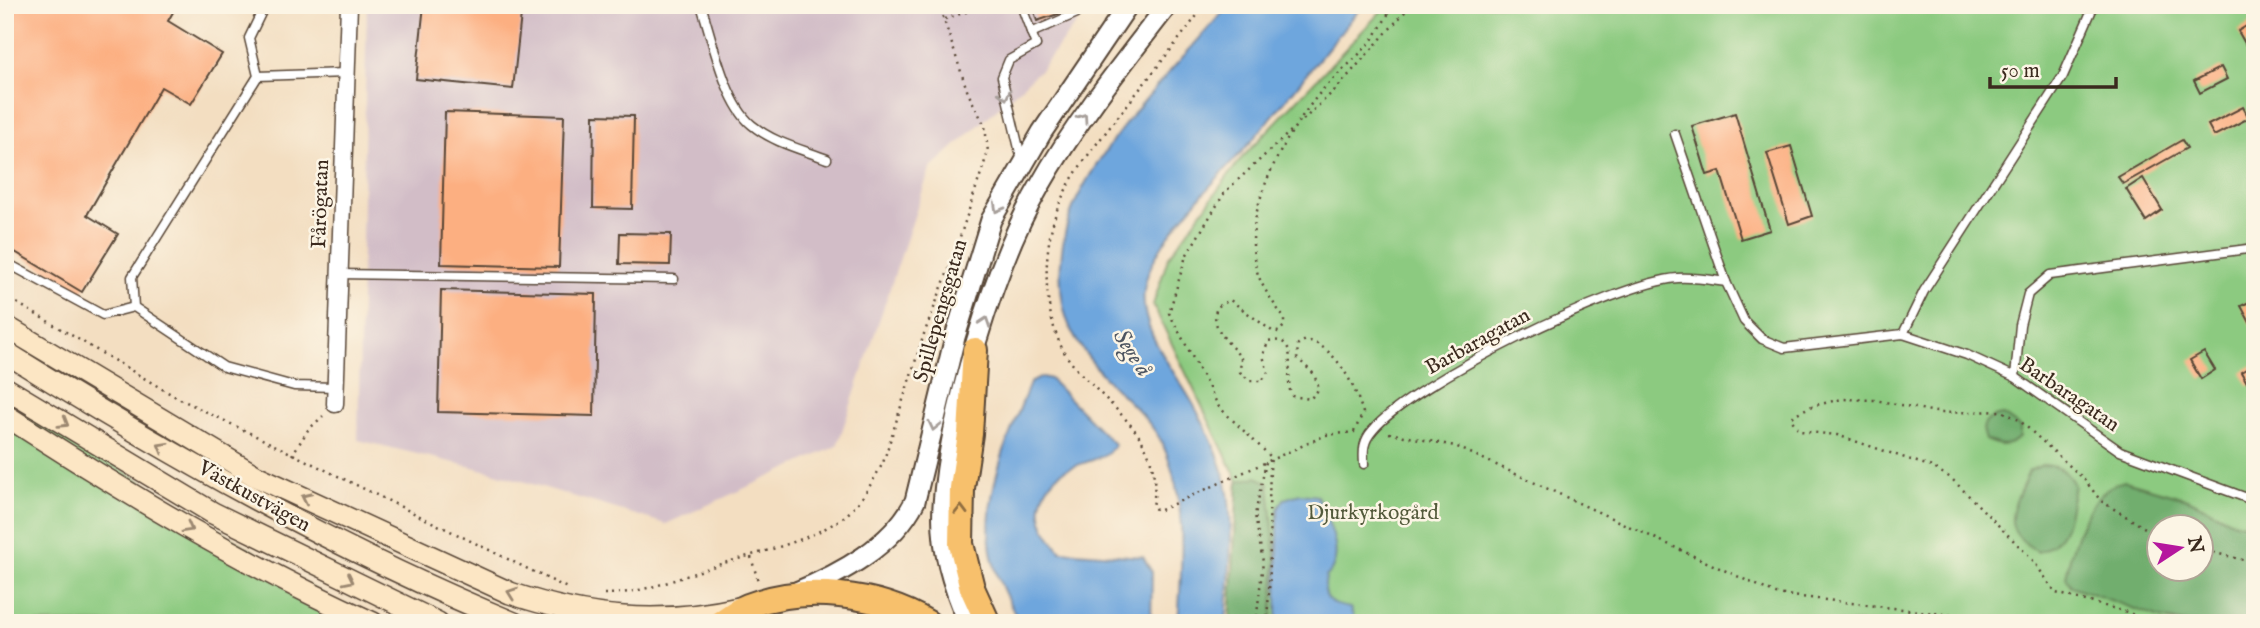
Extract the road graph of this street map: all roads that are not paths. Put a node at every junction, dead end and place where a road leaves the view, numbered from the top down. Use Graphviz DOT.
graph roads {
  1 [pos="265,5"];
  2 [pos="349,5"];
  3 [pos="701,5"];
  4 [pos="1021,5"];
  5 [pos="1079,5"];
  6 [pos="1129,5"];
  7 [pos="1168,5"];
  8 [pos="2094,5"];
  9 [pos="1031,33"];
  10 [pos="346,73"];
  11 [pos="258,76"];
  12 [pos="1675,134"];
  13 [pos="827,159"];
  14 [pos="1023,163"];
  15 [pos="2255,248"];
  16 [pos="5,262"];
  17 [pos="340,274"];
  18 [pos="674,279"];
  19 [pos="1726,282"];
  20 [pos="134,307"];
  21 [pos="5,326"];
  22 [pos="1903,334"];
  23 [pos="975,350"];
  24 [pos="5,352"];
  25 [pos="2015,377"];
  26 [pos="336,387"];
  27 [pos="5,388"];
  28 [pos="335,404"];
  29 [pos="5,415"];
  30 [pos="1364,464"];
  31 [pos="2255,501"];
  32 [pos="783,597"];
  33 [pos="748,606"];
  34 [pos="373,623"];
  35 [pos="438,623"];
  36 [pos="514,623"];
  37 [pos="720,623"];
  38 [pos="928,623"];
  39 [pos="969,623"];
  40 [pos="988,623"];
  1 -- 11 [label="lane"];
  2 -- 10 [label="street, Fårögatan"];
  3 -- 13 [label="lane"];
  4 -- 9 [label="lane"];
  5 -- 9 [label="lane"];
  6 -- 14 [label="street, Spillepengsgatan"];
  23 -- 7 [label="street, Spillepengsgatan, one-way"];
  8 -- 22 [label="lane"];
  9 -- 14 [label="lane, one-way"];
  10 -- 11 [label="lane"];
  10 -- 17 [label="street, Fårögatan"];
  11 -- 20 [label="lane"];
  12 -- 19 [label="lane, Barbaragatan"];
  14 -- 32 [label="street, Spillepengsgatan, one-way"];
  15 -- 25 [label="lane"];
  16 -- 20 [label="lane"];
  17 -- 18 [label="lane"];
  17 -- 26 [label="street, Fårögatan"];
  19 -- 22 [label="lane, Barbaragatan"];
  19 -- 30 [label="lane, Barbaragatan"];
  20 -- 26 [label="lane"];
  33 -- 21 [label="main road, one-way"];
  22 -- 25 [label="lane, Barbaragatan"];
  23 -- 39 [label="street, Spillepengsgatan"];
  40 -- 23 [label="highway, one-way"];
  36 -- 24 [label="main road, Västkustvägen, one-way"];
  25 -- 31 [label="lane, Barbaragatan"];
  26 -- 28 [label="street, Fårögatan"];
  27 -- 35 [label="main road, Västkustvägen, one-way"];
  29 -- 34 [label="main road, one-way"];
  32 -- 33 [label="highway"];
  32 -- 38 [label="highway"];
  33 -- 37 [label="highway"];
}
